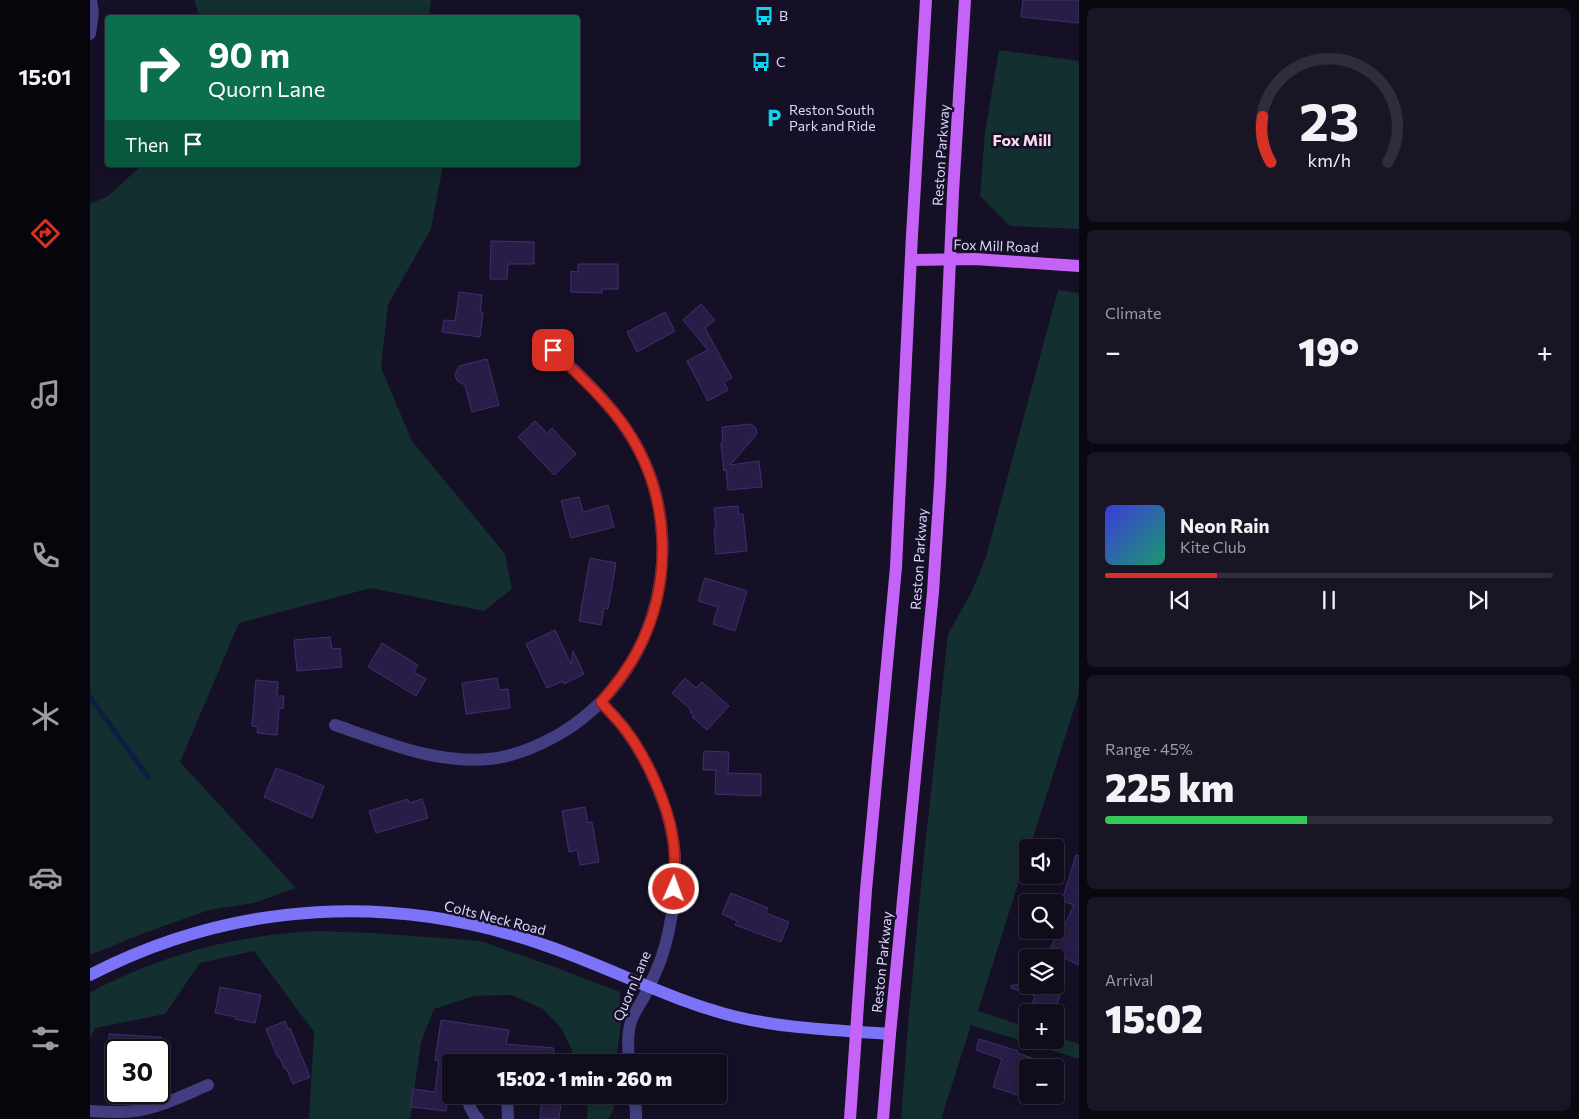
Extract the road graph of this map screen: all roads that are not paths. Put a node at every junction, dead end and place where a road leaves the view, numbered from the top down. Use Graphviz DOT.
graph roads {
  1 [pos="91,0"];
  2 [pos="926,0"];
  3 [pos="966,0"];
  4 [pos="90,34"];
  5 [pos="911,260"];
  6 [pos="950,260"];
  7 [pos="1079,266"];
  8 [pos="539,336"];
  9 [pos="601,702"];
  10 [pos="335,725"];
  11 [pos="90,975"];
  12 [pos="649,987"];
  13 [pos="855,1031"];
  14 [pos="890,1034"];
  15 [pos="629,1054"];
  16 [pos="208,1085"];
  17 [pos="468,1104"];
  18 [pos="507,1104"];
  19 [pos="635,1104"];
  20 [pos="90,1111"];
  21 [pos="478,1119"];
  22 [pos="508,1119"];
  23 [pos="636,1119"];
  24 [pos="850,1119"];
  25 [pos="883,1119"];
  1 -- 4 [label="street"];
  2 -- 5 [label="main road, Reston Parkway"];
  3 -- 6 [label="main road, Reston Parkway"];
  5 -- 6 [label="main road, Fox Mill Road"];
  5 -- 13 [label="main road, Reston Parkway"];
  6 -- 7 [label="main road, Fox Mill Road"];
  6 -- 14 [label="main road, Reston Parkway"];
  8 -- 9 [label="street"];
  9 -- 10 [label="street"];
  9 -- 12 [label="street, Quorn Lane"];
  11 -- 12 [label="street, Colts Neck Road"];
  12 -- 13 [label="street, Colts Neck Road"];
  12 -- 15 [label="street, Quorn Lane"];
  13 -- 14 [label="street, Colts Neck Road"];
  13 -- 24 [label="main road, Reston Parkway"];
  14 -- 25 [label="main road, Reston Parkway"];
  16 -- 20 [label="street"];
  17 -- 21 [label="street"];
  18 -- 22 [label="street"];
  19 -- 23 [label="street"];
}
